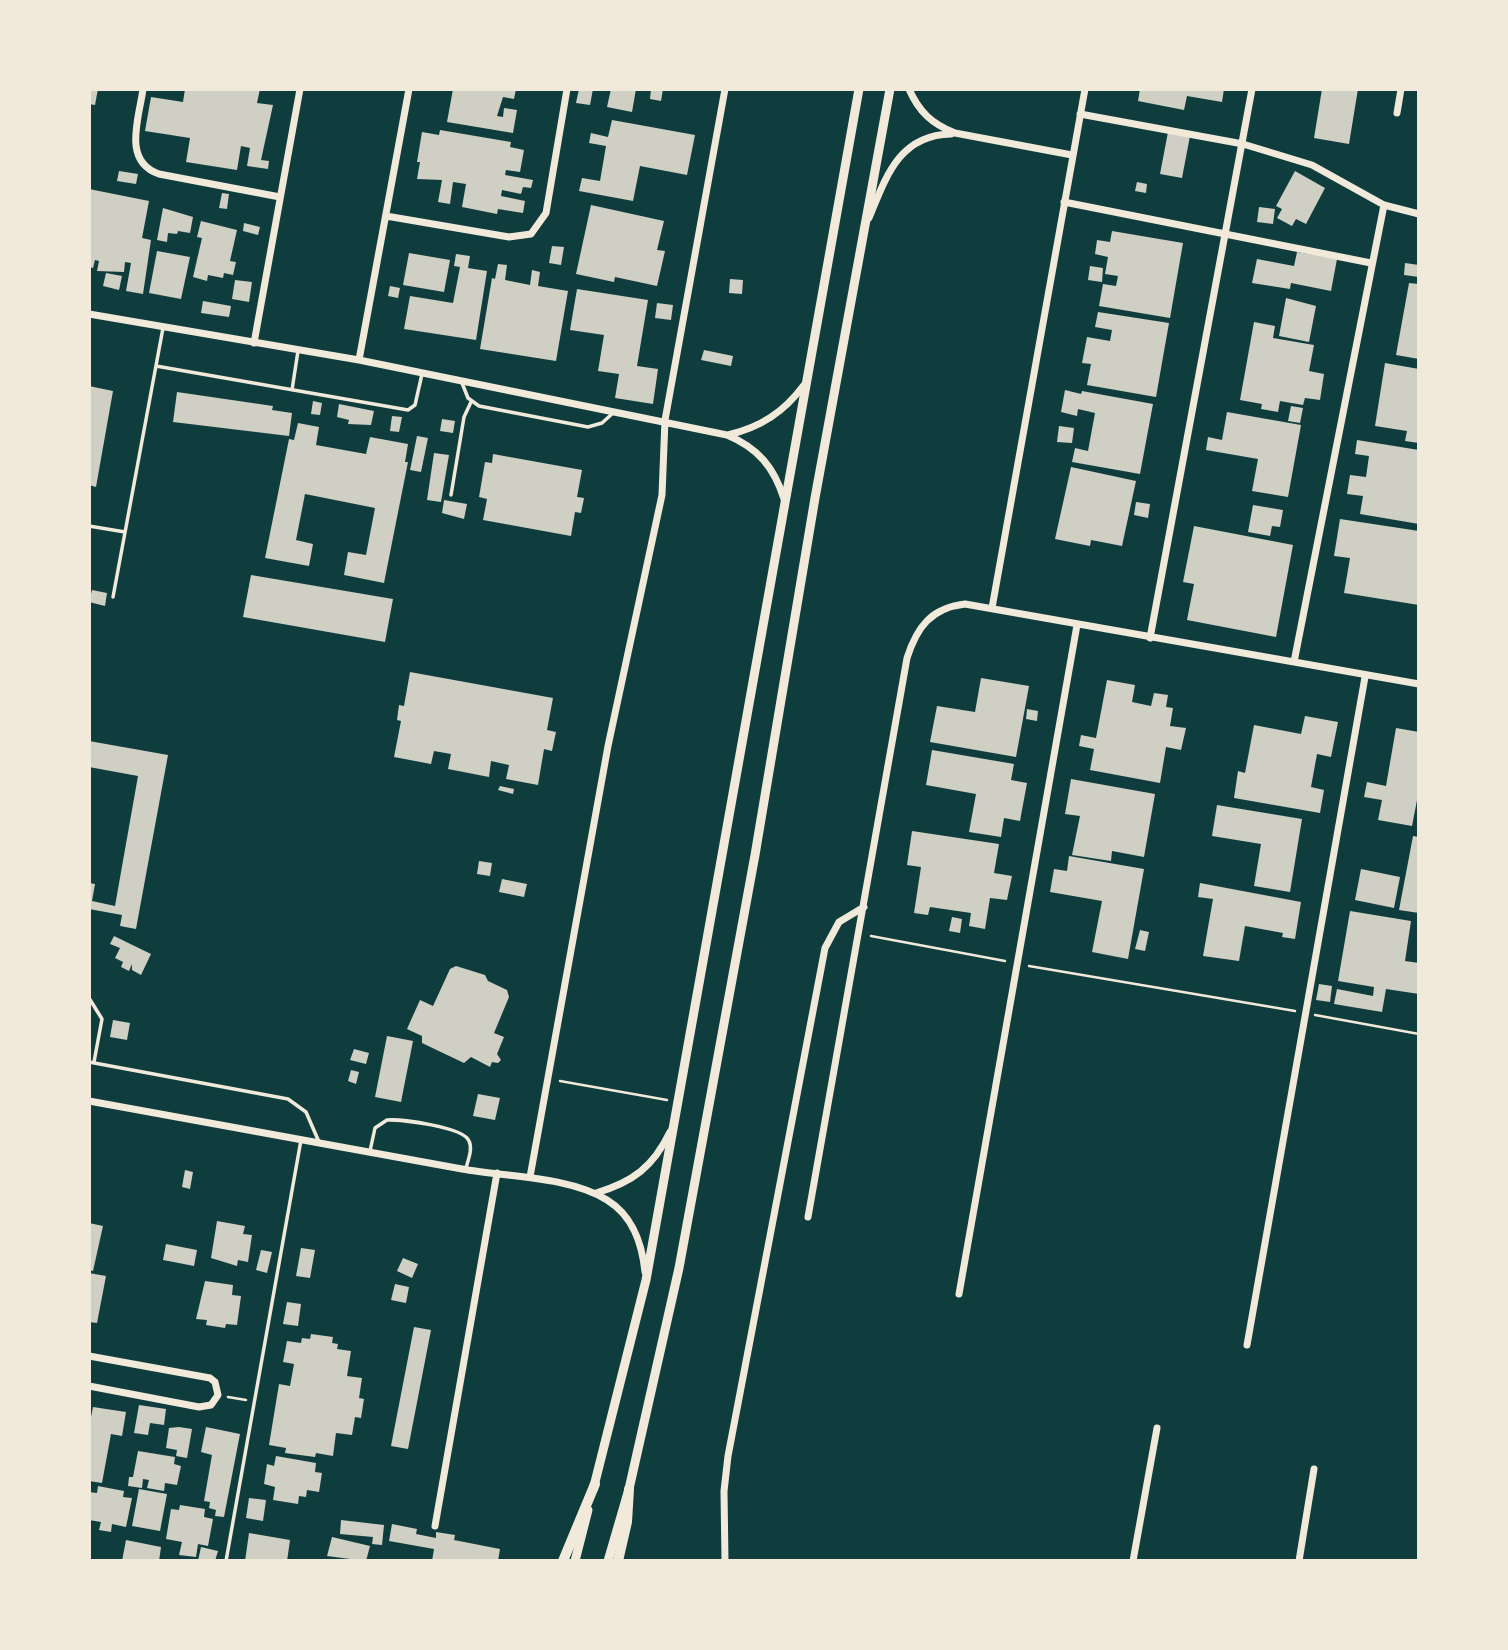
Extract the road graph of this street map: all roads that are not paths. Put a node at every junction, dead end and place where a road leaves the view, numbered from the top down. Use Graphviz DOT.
graph roads {
  1 [pos="143,89"];
  2 [pos="300,89"];
  3 [pos="409,89"];
  4 [pos="567,89"];
  5 [pos="725,89"];
  6 [pos="859,89"];
  7 [pos="890,89"];
  8 [pos="909,89"];
  9 [pos="1085,89"];
  10 [pos="1252,89"];
  11 [pos="1401,89"];
  12 [pos="1397,113"];
  13 [pos="1080,114"];
  14 [pos="955,133"];
  15 [pos="1243,144"];
  16 [pos="1072,155"];
  17 [pos="280,197"];
  18 [pos="1064,202"];
  19 [pos="1384,205"];
  20 [pos="1419,215"];
  21 [pos="386,216"];
  22 [pos="865,229"];
  23 [pos="1226,235"];
  24 [pos="1371,263"];
  25 [pos="89,314"];
  26 [pos="163,328"];
  27 [pos="254,343"];
  28 [pos="299,350"];
  29 [pos="359,360"];
  30 [pos="156,366"];
  31 [pos="422,374"];
  32 [pos="461,381"];
  33 [pos="804,385"];
  34 [pos="292,390"];
  35 [pos="471,401"];
  36 [pos="616,411"];
  37 [pos="665,420"];
  38 [pos="727,435"];
  39 [pos="451,495"];
  40 [pos="784,499"];
  41 [pos="89,526"];
  42 [pos="125,533"];
  43 [pos="113,597"];
  44 [pos="992,608"];
  45 [pos="1076,625"];
  46 [pos="1150,638"];
  47 [pos="1294,662"];
  48 [pos="1365,677"];
  49 [pos="1419,684"];
  50 [pos="864,906"];
  51 [pos="89,998"];
  52 [pos="92,1062"];
  53 [pos="89,1101"];
  54 [pos="671,1132"];
  55 [pos="301,1138"];
  56 [pos="319,1142"];
  57 [pos="369,1152"];
  58 [pos="466,1170"];
  59 [pos="497,1173"];
  60 [pos="530,1177"];
  61 [pos="596,1193"];
  62 [pos="808,1217"];
  63 [pos="646,1280"];
  64 [pos="958,1294"];
  65 [pos="1247,1345"];
  66 [pos="89,1356"];
  67 [pos="89,1386"];
  68 [pos="1157,1428"];
  69 [pos="1314,1469"];
  70 [pos="595,1484"];
  71 [pos="629,1489"];
  72 [pos="435,1526"];
  73 [pos="226,1561"];
  74 [pos="563,1561"];
  75 [pos="575,1561"];
  76 [pos="608,1561"];
  77 [pos="618,1561"];
  78 [pos="725,1561"];
  79 [pos="1133,1561"];
  80 [pos="1299,1561"];
  1 -- 17 [label="street"];
  2 -- 17 [label="street"];
  3 -- 21 [label="street"];
  4 -- 21 [label="street"];
  5 -- 37 [label="street"];
  6 -- 33 [label="street"];
  7 -- 22 [label="street"];
  8 -- 14 [label="street"];
  9 -- 13 [label="street"];
  10 -- 15 [label="street"];
  11 -- 12 [label="street"];
  13 -- 15 [label="street"];
  13 -- 16 [label="street"];
  14 -- 16 [label="street"];
  14 -- 22 [label="street"];
  15 -- 19 [label="street"];
  15 -- 23 [label="street"];
  16 -- 18 [label="street"];
  17 -- 27 [label="street"];
  18 -- 23 [label="street"];
  18 -- 44 [label="street"];
  19 -- 20 [label="street"];
  19 -- 24 [label="street"];
  21 -- 29 [label="street"];
  22 -- 71 [label="street"];
  23 -- 24 [label="street"];
  23 -- 46 [label="street"];
  24 -- 47 [label="street"];
  25 -- 26 [label="street"];
  26 -- 27 [label="street"];
  26 -- 30 [label="lane"];
  27 -- 28 [label="street"];
  28 -- 29 [label="street"];
  28 -- 34 [label="lane"];
  29 -- 31 [label="street"];
  30 -- 34 [label="lane"];
  30 -- 42 [label="lane"];
  31 -- 32 [label="street"];
  31 -- 34 [label="lane"];
  32 -- 35 [label="lane"];
  32 -- 36 [label="street"];
  33 -- 38 [label="street"];
  33 -- 40 [label="street"];
  35 -- 36 [label="lane"];
  35 -- 39 [label="lane"];
  36 -- 37 [label="street"];
  37 -- 38 [label="street"];
  37 -- 60 [label="street"];
  38 -- 40 [label="street"];
  40 -- 54 [label="street"];
  41 -- 42 [label="lane"];
  42 -- 43 [label="lane"];
  44 -- 45 [label="street"];
  44 -- 50 [label="street"];
  45 -- 46 [label="street"];
  45 -- 64 [label="street"];
  46 -- 47 [label="street"];
  47 -- 48 [label="street"];
  48 -- 49 [label="street"];
  48 -- 65 [label="street"];
  50 -- 62 [label="street"];
  50 -- 78 [label="street"];
  51 -- 52 [label="lane"];
  52 -- 56 [label="lane"];
  53 -- 55 [label="street"];
  54 -- 61 [label="street"];
  54 -- 63 [label="street"];
  55 -- 56 [label="street"];
  55 -- 73 [label="lane"];
  56 -- 57 [label="street"];
  57 -- 58 [label="street"];
  57 -- 58 [label="lane"];
  58 -- 59 [label="street"];
  59 -- 60 [label="street"];
  59 -- 72 [label="street"];
  60 -- 61 [label="street"];
  61 -- 63 [label="street"];
  63 -- 70 [label="street"];
  66 -- 67 [label="street"];
  68 -- 79 [label="street"];
  69 -- 80 [label="street"];
  70 -- 74 [label="main road"];
  70 -- 75 [label="street"];
  71 -- 76 [label="street"];
  71 -- 77 [label="main road"];
}
